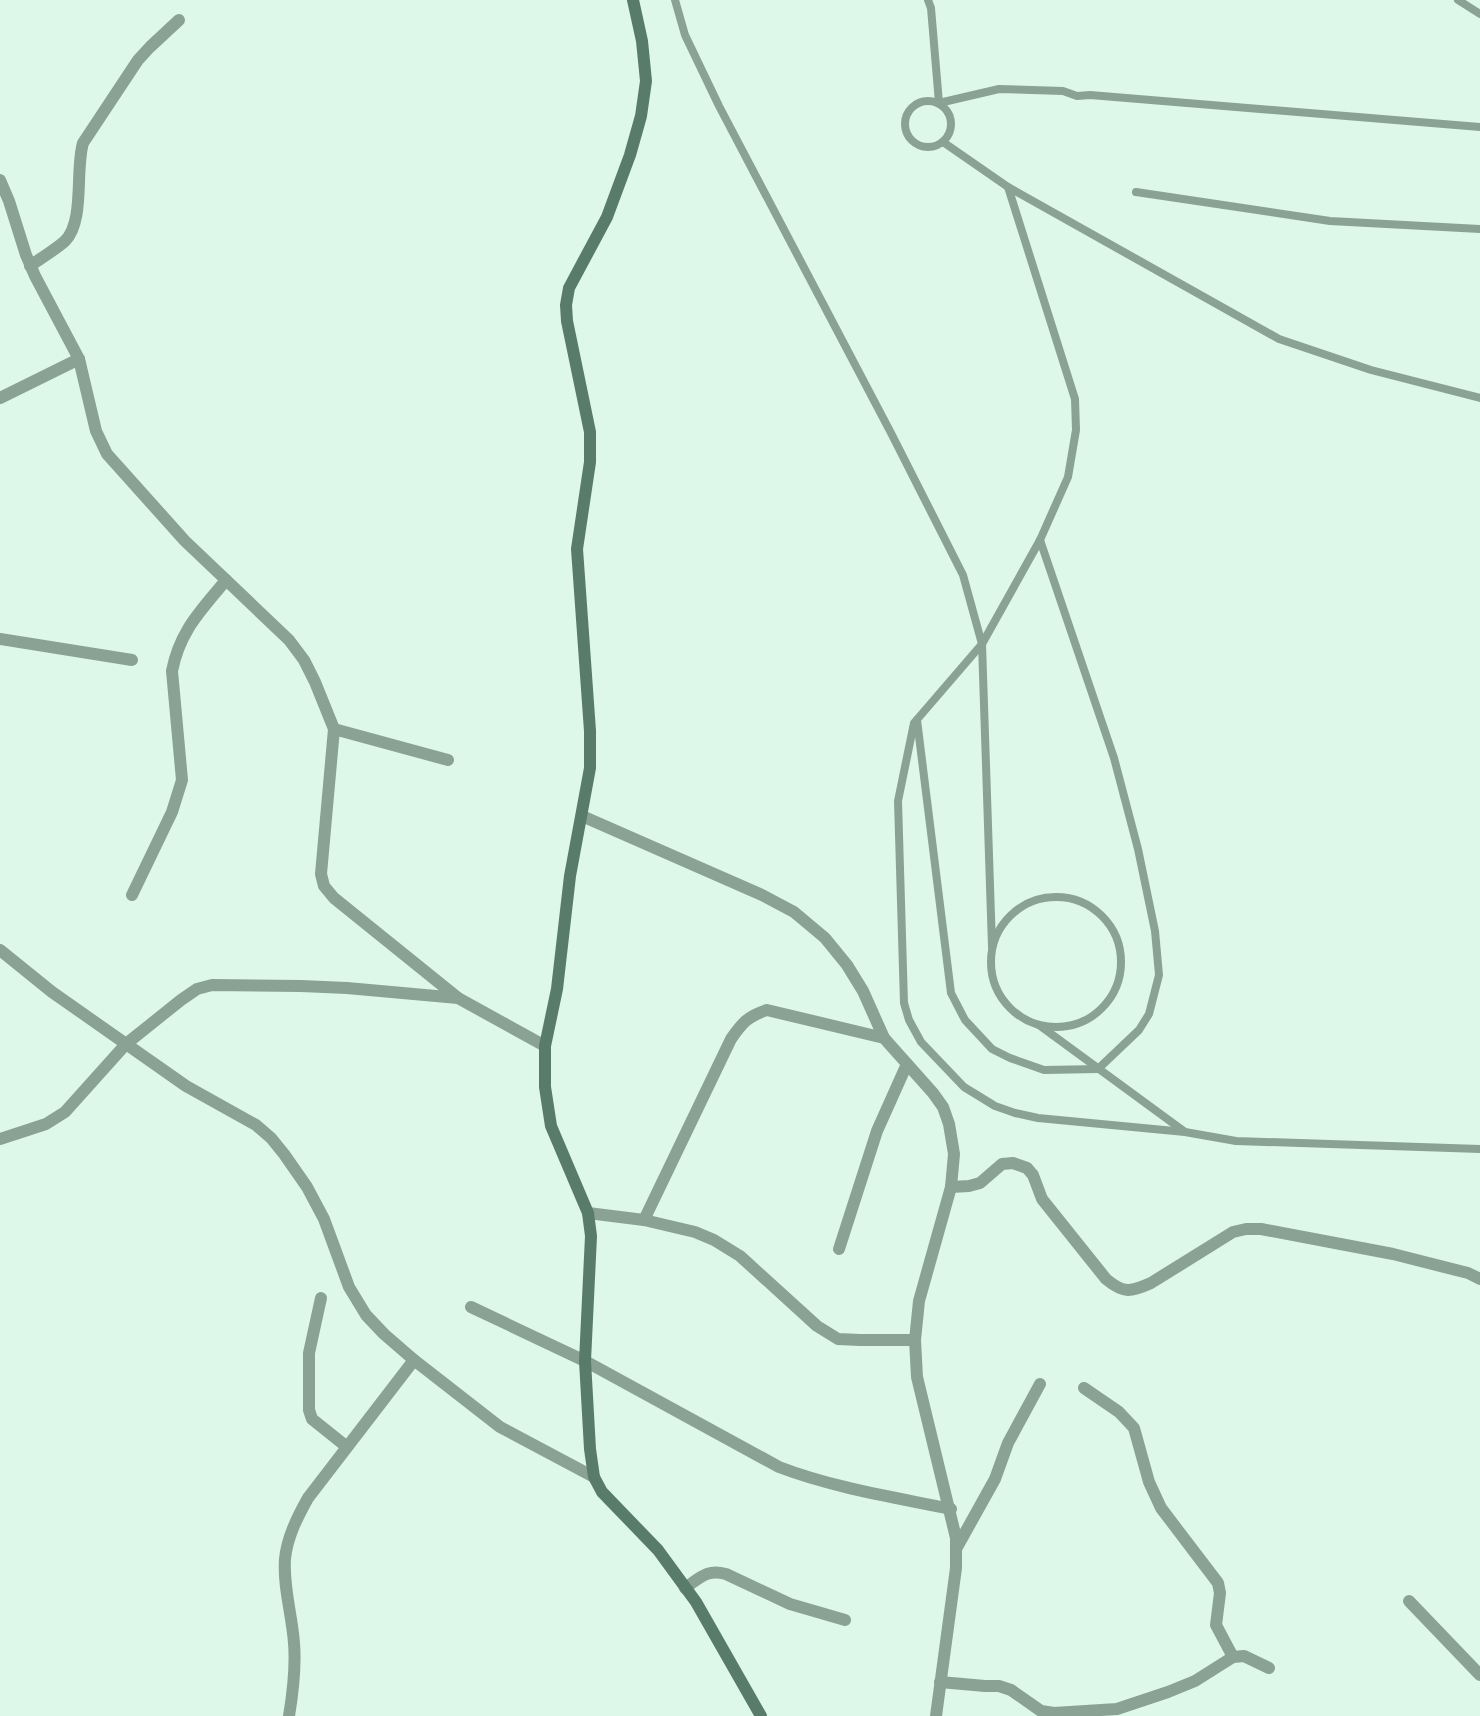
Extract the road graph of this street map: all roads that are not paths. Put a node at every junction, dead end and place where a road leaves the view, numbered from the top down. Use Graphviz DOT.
graph roads {
  1 [pos="633,0"];
  2 [pos="675,0"];
  3 [pos="928,0"];
  4 [pos="1458,0"];
  5 [pos="1480,14"];
  6 [pos="179,20"];
  7 [pos="939,103"];
  8 [pos="1480,128"];
  9 [pos="943,142"];
  10 [pos="0,180"];
  11 [pos="1008,187"];
  12 [pos="1136,192"];
  13 [pos="1480,229"];
  14 [pos="30,266"];
  15 [pos="79,359"];
  16 [pos="0,398"];
  17 [pos="1480,398"];
  18 [pos="1040,540"];
  19 [pos="226,580"];
  20 [pos="0,639"];
  21 [pos="982,644"];
  22 [pos="132,660"];
  23 [pos="917,720"];
  24 [pos="334,730"];
  25 [pos="448,760"];
  26 [pos="582,816"];
  27 [pos="132,895"];
  28 [pos="992,946"];
  29 [pos="0,950"];
  30 [pos="458,998"];
  31 [pos="1039,1025"];
  32 [pos="884,1038"];
  33 [pos="126,1044"];
  34 [pos="546,1046"];
  35 [pos="907,1064"];
  36 [pos="1098,1069"];
  37 [pos="1184,1132"];
  38 [pos="0,1139"];
  39 [pos="1480,1149"];
  40 [pos="951,1186"];
  41 [pos="588,1213"];
  42 [pos="644,1220"];
  43 [pos="839,1249"];
  44 [pos="1480,1279"];
  45 [pos="321,1298"];
  46 [pos="472,1307"];
  47 [pos="915,1340"];
  48 [pos="414,1360"];
  49 [pos="585,1361"];
  50 [pos="1040,1384"];
  51 [pos="1084,1388"];
  52 [pos="347,1447"];
  53 [pos="594,1477"];
  54 [pos="950,1509"];
  55 [pos="956,1549"];
  56 [pos="685,1588"];
  57 [pos="1409,1601"];
  58 [pos="846,1620"];
  59 [pos="1233,1657"];
  60 [pos="1268,1668"];
  61 [pos="1480,1675"];
  62 [pos="940,1682"];
  63 [pos="289,1716"];
  64 [pos="761,1716"];
  65 [pos="936,1716"];
  1 -- 26 [label="street"];
  2 -- 21 [label="lane"];
  3 -- 7 [label="lane"];
  4 -- 5 [label="lane"];
  6 -- 14 [label="street"];
  7 -- 8 [label="lane"];
  7 -- 9 [label="lane"];
  7 -- 9 [label="lane"];
  9 -- 11 [label="lane"];
  10 -- 14 [label="street"];
  11 -- 17 [label="lane"];
  11 -- 18 [label="lane"];
  12 -- 13 [label="lane"];
  14 -- 15 [label="street"];
  15 -- 16 [label="street"];
  15 -- 19 [label="street"];
  18 -- 21 [label="lane"];
  18 -- 36 [label="lane"];
  19 -- 24 [label="street"];
  19 -- 27 [label="street"];
  20 -- 22 [label="street"];
  21 -- 23 [label="lane"];
  21 -- 28 [label="lane"];
  23 -- 36 [label="lane"];
  23 -- 37 [label="lane"];
  24 -- 25 [label="street"];
  24 -- 30 [label="street"];
  26 -- 32 [label="street"];
  26 -- 34 [label="street"];
  28 -- 31 [label="lane"];
  28 -- 31 [label="lane"];
  29 -- 33 [label="street"];
  30 -- 33 [label="street"];
  30 -- 34 [label="street"];
  31 -- 36 [label="lane"];
  32 -- 35 [label="street"];
  32 -- 42 [label="street"];
  33 -- 38 [label="street"];
  33 -- 48 [label="street"];
  34 -- 41 [label="street"];
  35 -- 40 [label="street"];
  35 -- 43 [label="street"];
  36 -- 37 [label="lane"];
  37 -- 39 [label="lane"];
  40 -- 44 [label="street"];
  40 -- 47 [label="street"];
  41 -- 42 [label="street"];
  41 -- 49 [label="street"];
  42 -- 47 [label="street"];
  45 -- 52 [label="street"];
  46 -- 49 [label="street"];
  47 -- 54 [label="street"];
  48 -- 52 [label="street"];
  48 -- 53 [label="street"];
  49 -- 53 [label="street"];
  49 -- 54 [label="street"];
  50 -- 55 [label="street"];
  51 -- 59 [label="street"];
  52 -- 63 [label="street"];
  53 -- 56 [label="street"];
  54 -- 55 [label="street"];
  55 -- 62 [label="street"];
  56 -- 58 [label="street"];
  56 -- 64 [label="street"];
  57 -- 61 [label="street"];
  59 -- 60 [label="street"];
  59 -- 62 [label="street"];
  62 -- 65 [label="street"];
}
